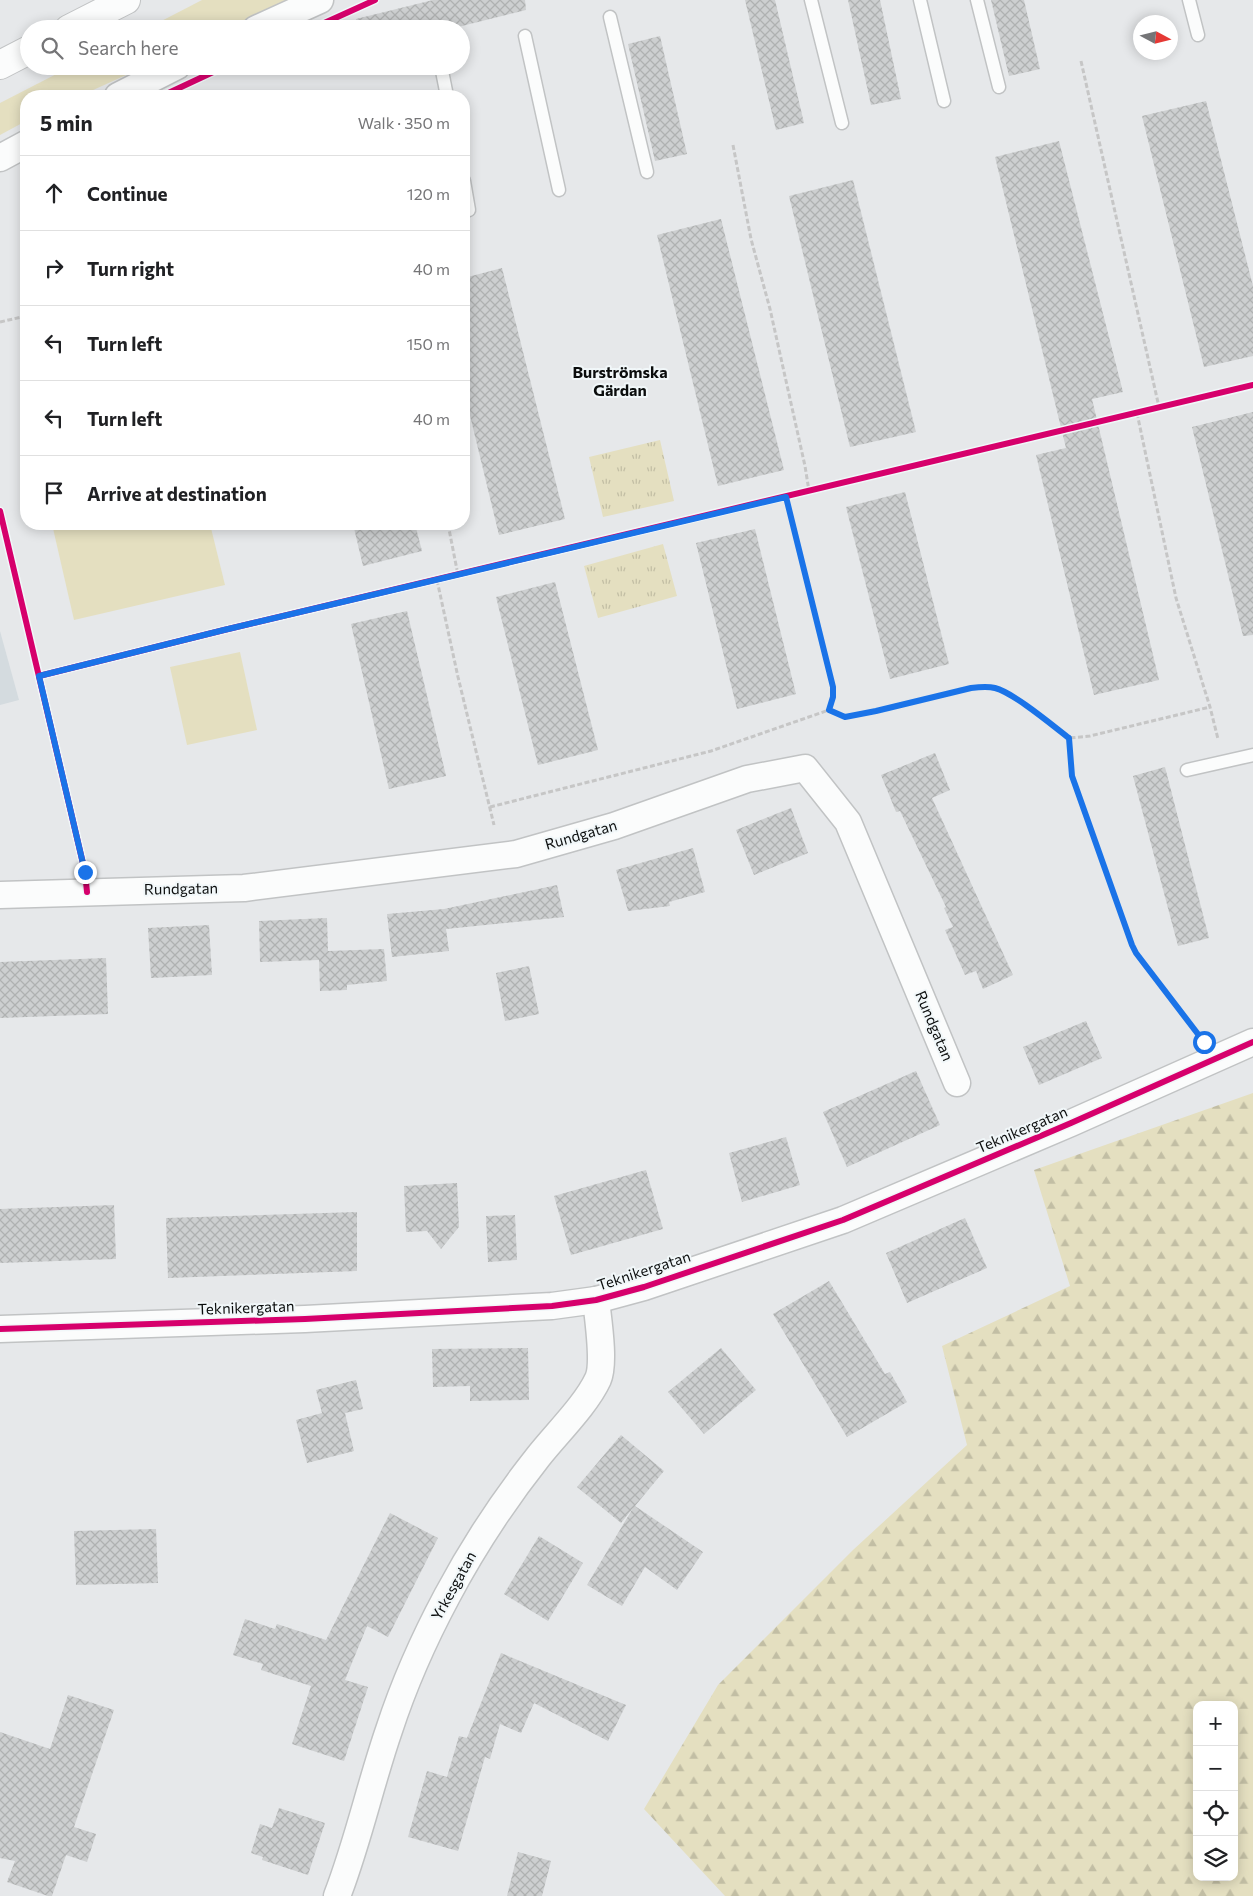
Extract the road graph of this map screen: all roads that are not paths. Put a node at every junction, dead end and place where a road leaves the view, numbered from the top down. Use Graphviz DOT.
graph roads {
  1 [pos="126,0"];
  2 [pos="320,0"];
  3 [pos="811,0"];
  4 [pos="920,0"];
  5 [pos="977,0"];
  6 [pos="1189,0"];
  7 [pos="610,17"];
  8 [pos="87,20"];
  9 [pos="276,20"];
  10 [pos="1198,35"];
  11 [pos="525,36"];
  12 [pos="20,55"];
  13 [pos="0,65"];
  14 [pos="159,75"];
  15 [pos="443,75"];
  16 [pos="999,87"];
  17 [pos="130,90"];
  18 [pos="446,90"];
  19 [pos="944,101"];
  20 [pos="842,123"];
  21 [pos="20,147"];
  22 [pos="0,158"];
  23 [pos="647,172"];
  24 [pos="559,190"];
  25 [pos="1253,755"];
  26 [pos="1187,770"];
  27 [pos="0,895"];
  28 [pos="1253,1042"];
  29 [pos="957,1083"];
  30 [pos="596,1300"];
  31 [pos="0,1329"];
  32 [pos="337,1896"];
  1 -- 8 [label="main road"];
  2 -- 9 [label="street"];
  3 -- 20 [label="lane"];
  4 -- 19 [label="lane"];
  5 -- 16 [label="lane"];
  6 -- 10 [label="lane"];
  7 -- 23 [label="lane"];
  11 -- 24 [label="lane"];
  12 -- 13 [label="main road"];
  14 -- 17 [label="street"];
  15 -- 18 [label="lane"];
  21 -- 22 [label="street"];
  25 -- 26 [label="lane"];
  27 -- 29 [label="street, Rundgatan"];
  28 -- 30 [label="street, Teknikergatan"];
  30 -- 31 [label="street, Teknikergatan"];
  30 -- 32 [label="street, Yrkesgatan"];
}
